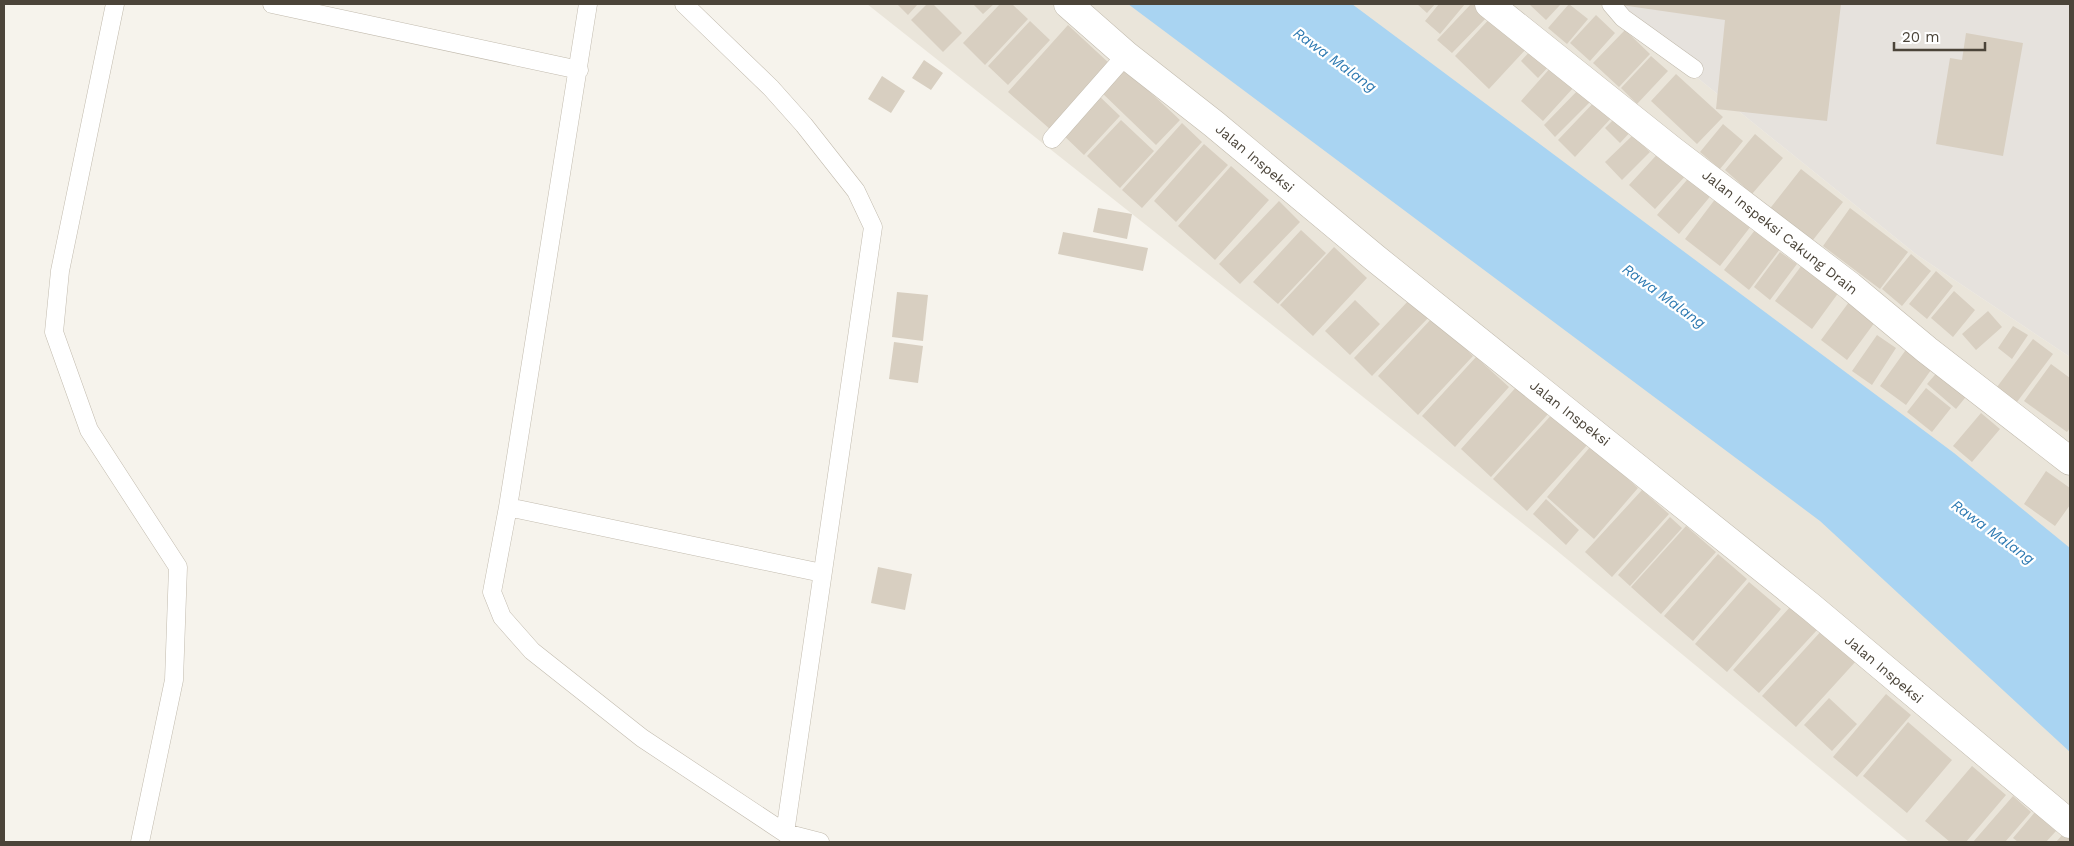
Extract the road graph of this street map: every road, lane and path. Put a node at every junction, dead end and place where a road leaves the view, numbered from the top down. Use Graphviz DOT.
graph roads {
  1 [pos="115,4"];
  2 [pos="272,4"];
  3 [pos="588,4"];
  4 [pos="684,4"];
  5 [pos="1068,4"];
  6 [pos="1489,4"];
  7 [pos="1610,4"];
  8 [pos="1126,55"];
  9 [pos="1694,69"];
  10 [pos="579,70"];
  11 [pos="1052,139"];
  12 [pos="2070,461"];
  13 [pos="508,507"];
  14 [pos="822,572"];
  15 [pos="2070,824"];
  16 [pos="785,833"];
  17 [pos="140,842"];
  18 [pos="820,842"];
  1 -- 17 [label="lane"];
  2 -- 10 [label="lane"];
  3 -- 10 [label="lane"];
  4 -- 14 [label="lane"];
  5 -- 8 [label="street, Jalan Inspeksi"];
  6 -- 12 [label="street, Jalan Inspeksi Cakung Drain"];
  7 -- 9 [label="lane"];
  8 -- 11 [label="lane"];
  8 -- 15 [label="street, Jalan Inspeksi"];
  10 -- 13 [label="lane"];
  13 -- 14 [label="lane"];
  13 -- 16 [label="lane"];
  14 -- 16 [label="lane"];
  16 -- 18 [label="lane"];
}
